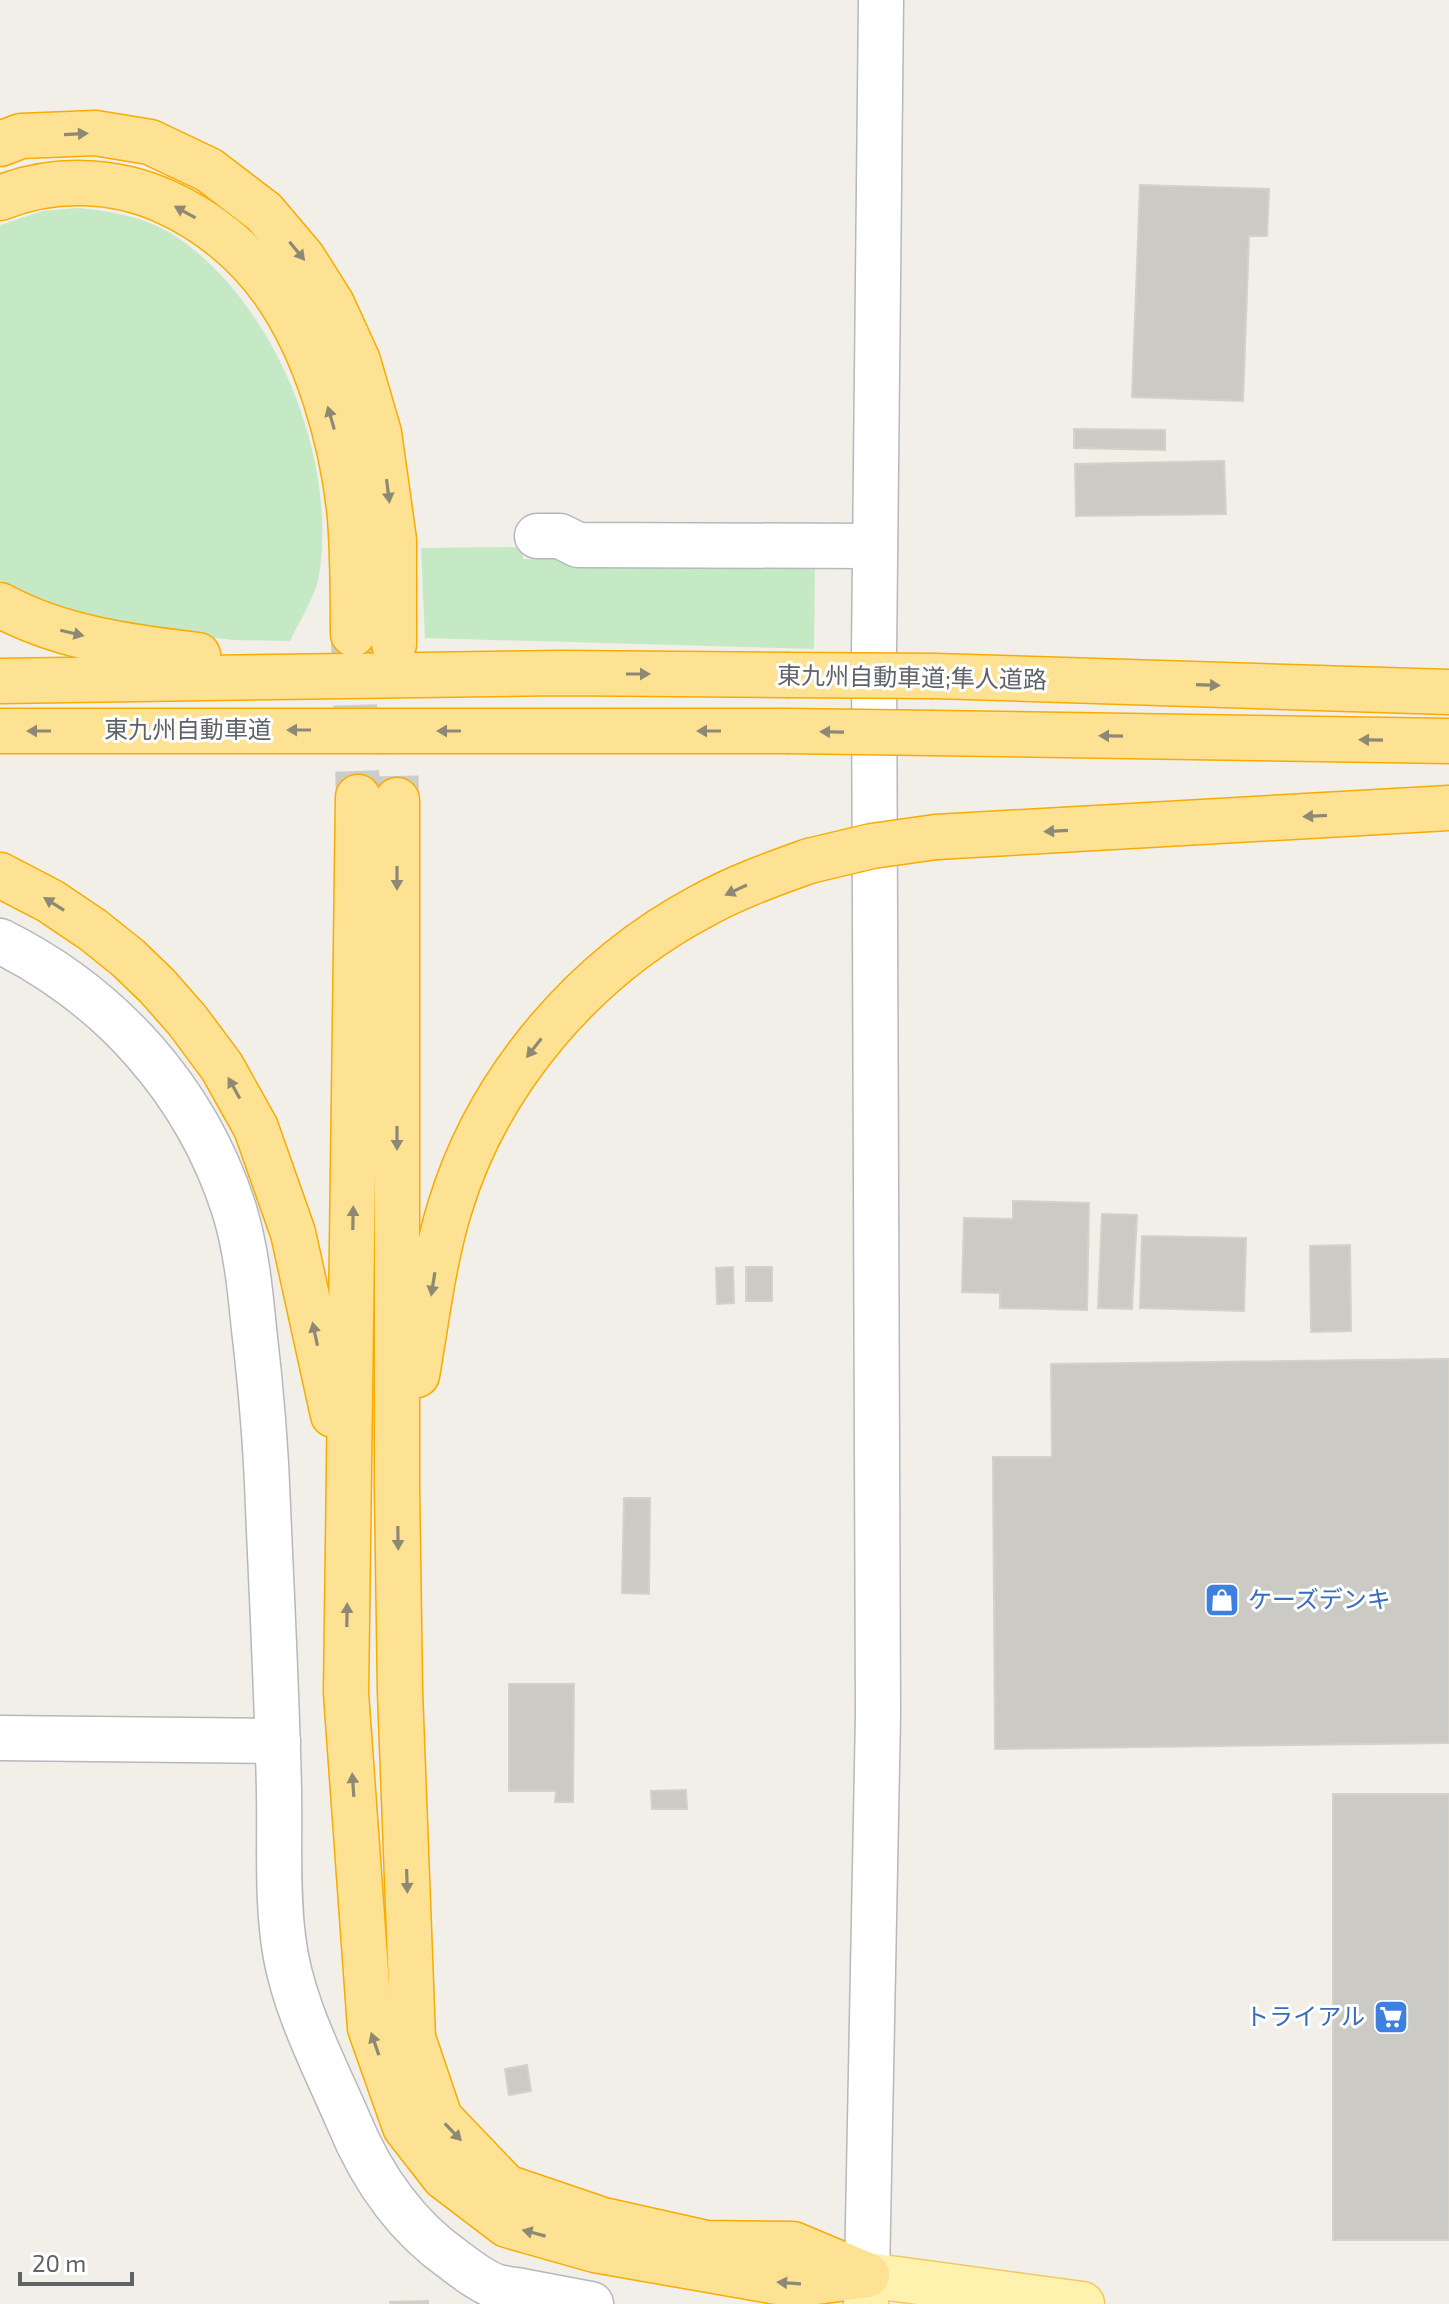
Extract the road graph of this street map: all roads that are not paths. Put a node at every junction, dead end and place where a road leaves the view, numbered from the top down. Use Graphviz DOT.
graph roads {
  1 [pos="881,0"];
  2 [pos="0,144"];
  3 [pos="0,198"];
  4 [pos="537,536"];
  5 [pos="875,546"];
  6 [pos="0,605"];
  7 [pos="374,651"];
  8 [pos="560,673"];
  9 [pos="0,681"];
  10 [pos="1449,692"];
  11 [pos="0,731"];
  12 [pos="1449,741"];
  13 [pos="1449,808"];
  14 [pos="0,875"];
  15 [pos="0,941"];
  16 [pos="397,1487"];
  17 [pos="350,1492"];
  18 [pos="0,1738"];
  19 [pos="278,1741"];
  20 [pos="866,2290"];
  21 [pos="591,2304"];
  22 [pos="1082,2304"];
  1 -- 5 [label="street"];
  2 -- 7 [label="highway, one-way"];
  7 -- 3 [label="highway, one-way"];
  4 -- 5 [label="street"];
  5 -- 20 [label="street"];
  6 -- 8 [label="highway, one-way"];
  7 -- 8 [label="highway, 東九州自動車道;隼人道路"];
  7 -- 9 [label="highway"];
  8 -- 10 [label="highway, 東九州自動車道;隼人道路, one-way, bridge"];
  12 -- 11 [label="highway, 東九州自動車道, one-way, bridge"];
  13 -- 16 [label="highway, one-way, bridge"];
  17 -- 14 [label="highway, one-way"];
  15 -- 19 [label="street"];
  17 -- 16 [label="highway, one-way"];
  16 -- 20 [label="highway, one-way"];
  20 -- 17 [label="highway, one-way"];
  18 -- 19 [label="street"];
  19 -- 21 [label="street"];
  20 -- 22 [label="main road"];
}
